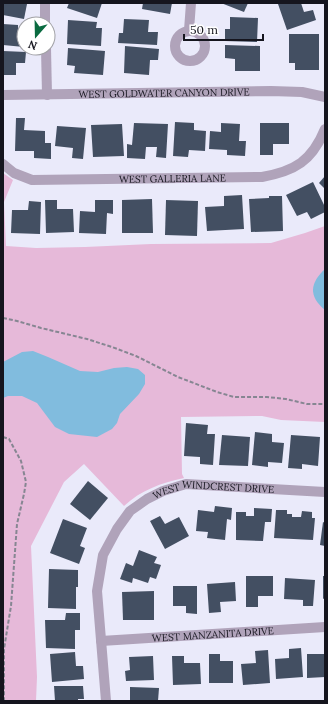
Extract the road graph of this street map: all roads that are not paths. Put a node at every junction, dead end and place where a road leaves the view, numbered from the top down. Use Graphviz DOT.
graph roads {
  1 [pos="45,3"];
  2 [pos="191,3"];
  3 [pos="45,16"];
  4 [pos="188,30"];
  5 [pos="46,56"];
  6 [pos="3,95"];
  7 [pos="47,95"];
  8 [pos="325,96"];
  9 [pos="325,129"];
  10 [pos="3,164"];
  11 [pos="325,492"];
  12 [pos="325,627"];
  13 [pos="101,641"];
  14 [pos="106,701"];
  1 -- 3 [label="street"];
  2 -- 4 [label="street"];
  5 -- 7 [label="street"];
  6 -- 7 [label="street, WEST GOLDWATER CANYON DRIVE"];
  7 -- 8 [label="street, WEST GOLDWATER CANYON DRIVE"];
  9 -- 10 [label="street, WEST GALLERIA LANE"];
  11 -- 13 [label="street, WEST WINDCREST DRIVE"];
  12 -- 13 [label="street, WEST MANZANITA DRIVE"];
  13 -- 14 [label="street, WEST WINDCREST DRIVE"];
}
